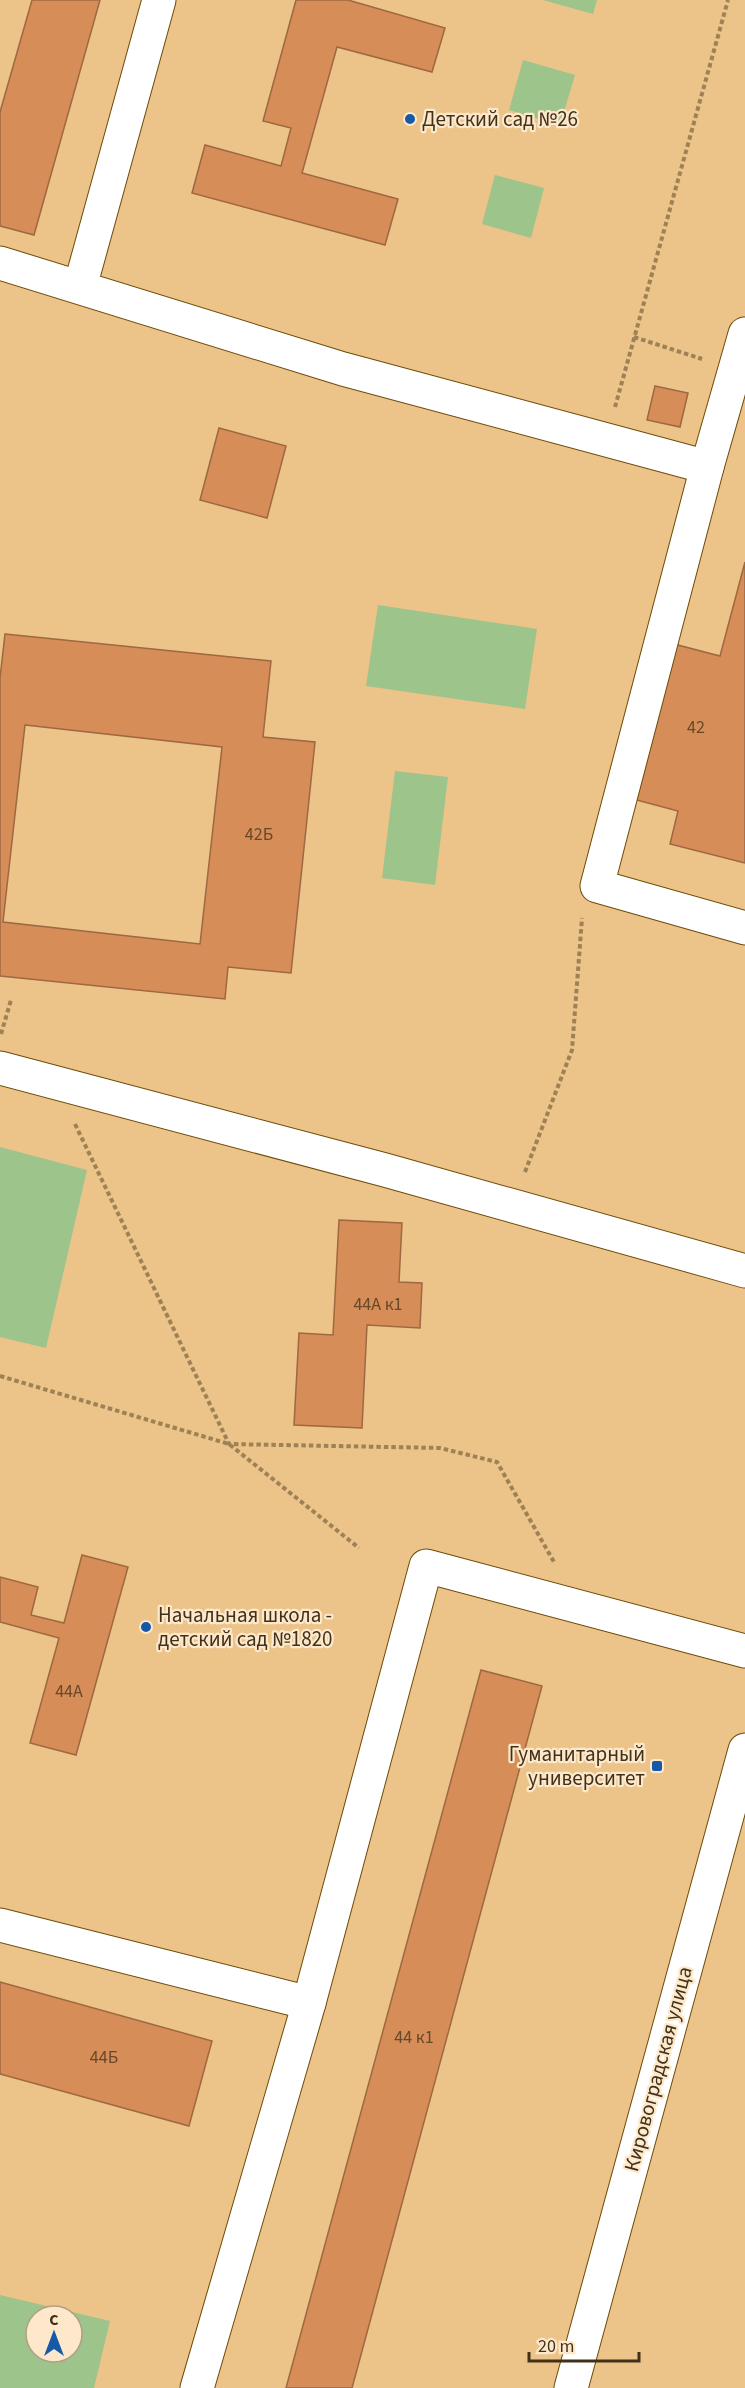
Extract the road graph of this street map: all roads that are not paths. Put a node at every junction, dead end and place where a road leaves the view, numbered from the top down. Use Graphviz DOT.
graph roads {
  1 [pos="159,0"];
  2 [pos="0,263"];
  3 [pos="80,287"];
  4 [pos="745,334"];
  5 [pos="707,467"];
  6 [pos="745,928"];
  7 [pos="0,1068"];
  8 [pos="745,1270"];
  9 [pos="745,1651"];
  10 [pos="745,1750"];
  11 [pos="732,1849"];
  12 [pos="0,1924"];
  13 [pos="309,2003"];
  14 [pos="197,2388"];
  15 [pos="571,2388"];
  1 -- 3 [label="street"];
  2 -- 3 [label="street"];
  3 -- 5 [label="street"];
  4 -- 5 [label="street"];
  5 -- 6 [label="street"];
  7 -- 8 [label="street"];
  9 -- 13 [label="street"];
  10 -- 11 [label="street, Кировоградская улица"];
  11 -- 15 [label="street, Кировоградская улица"];
  12 -- 13 [label="street"];
  13 -- 14 [label="street"];
}
